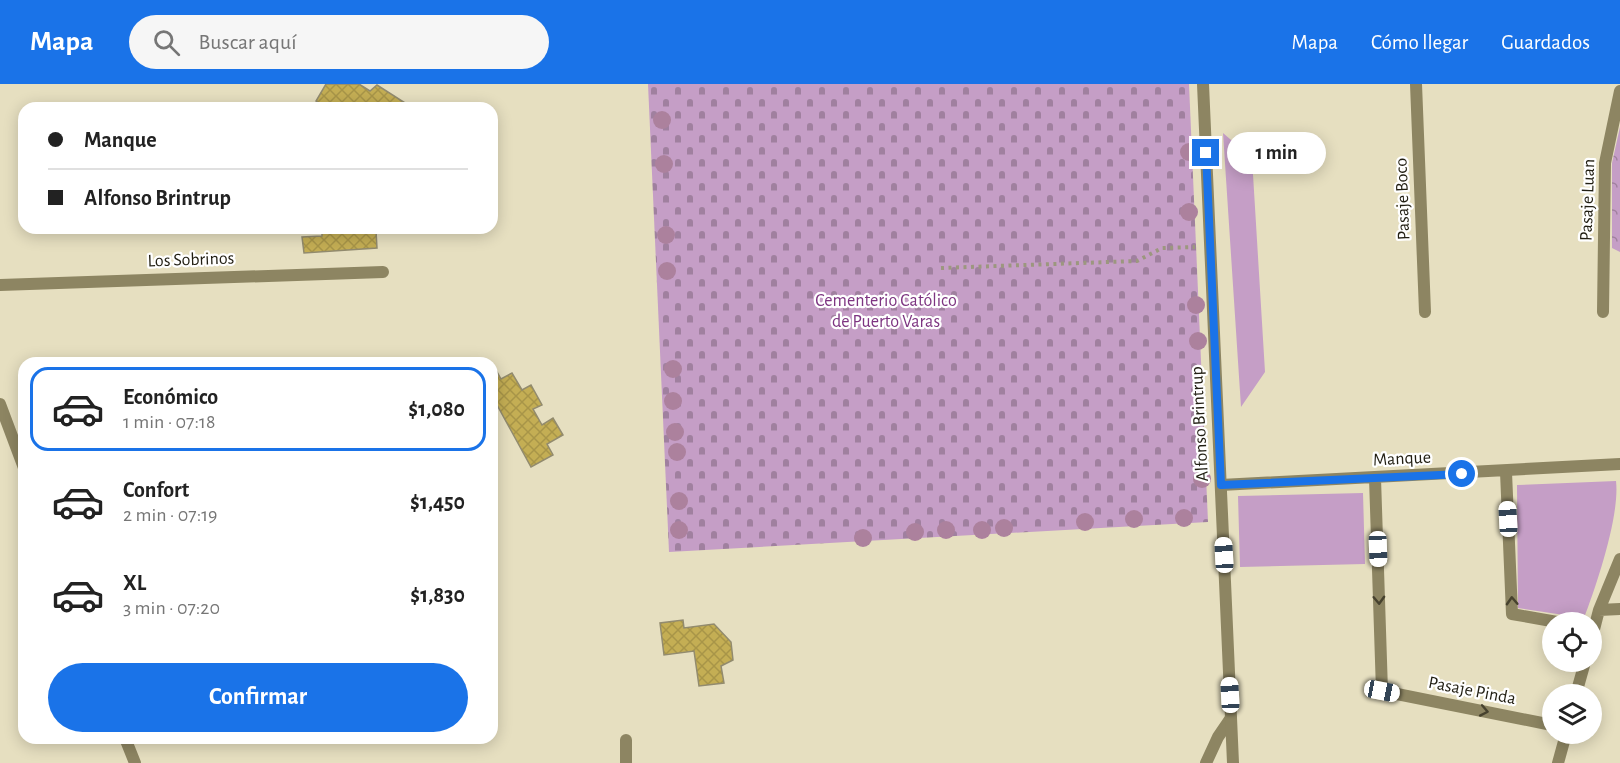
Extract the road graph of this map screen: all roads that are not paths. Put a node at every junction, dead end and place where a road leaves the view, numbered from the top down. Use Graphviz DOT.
graph roads {
  1 [pos="1203,84"];
  2 [pos="1416,84"];
  3 [pos="1613,84"];
  4 [pos="1620,85"];
  5 [pos="1620,91"];
  6 [pos="383,272"];
  7 [pos="0,285"];
  8 [pos="1425,312"];
  9 [pos="1603,312"];
  10 [pos="0,405"];
  11 [pos="18,452"];
  12 [pos="1620,464"];
  13 [pos="1506,471"];
  14 [pos="1375,478"];
  15 [pos="1221,485"];
  16 [pos="1620,559"];
  17 [pos="1620,609"];
  18 [pos="1599,610"];
  19 [pos="1542,619"];
  20 [pos="1231,718"];
  21 [pos="1542,723"];
  22 [pos="626,740"];
  23 [pos="127,744"];
  24 [pos="1563,744"];
  25 [pos="135,763"];
  26 [pos="626,763"];
  27 [pos="1206,763"];
  28 [pos="1233,763"];
  29 [pos="1558,763"];
  1 -- 15 [label="street, Alfonso Brintrup"];
  2 -- 8 [label="street, Pasaje Boco"];
  3 -- 4 [label="street"];
  5 -- 9 [label="street, Pasaje Luan"];
  6 -- 7 [label="street, Los Sobrinos"];
  10 -- 11 [label="street"];
  12 -- 13 [label="street, Manque"];
  13 -- 14 [label="street, Manque"];
  19 -- 13 [label="street, one-way"];
  14 -- 15 [label="street, Manque"];
  14 -- 21 [label="street, Pasaje Pinda, one-way"];
  15 -- 20 [label="street, Alfonso Brintrup"];
  16 -- 18 [label="street"];
  17 -- 18 [label="street"];
  20 -- 27 [label="street"];
  20 -- 28 [label="street, Alfonso Brintrup"];
  22 -- 26 [label="street"];
  23 -- 25 [label="street"];
  24 -- 29 [label="street"];
}
